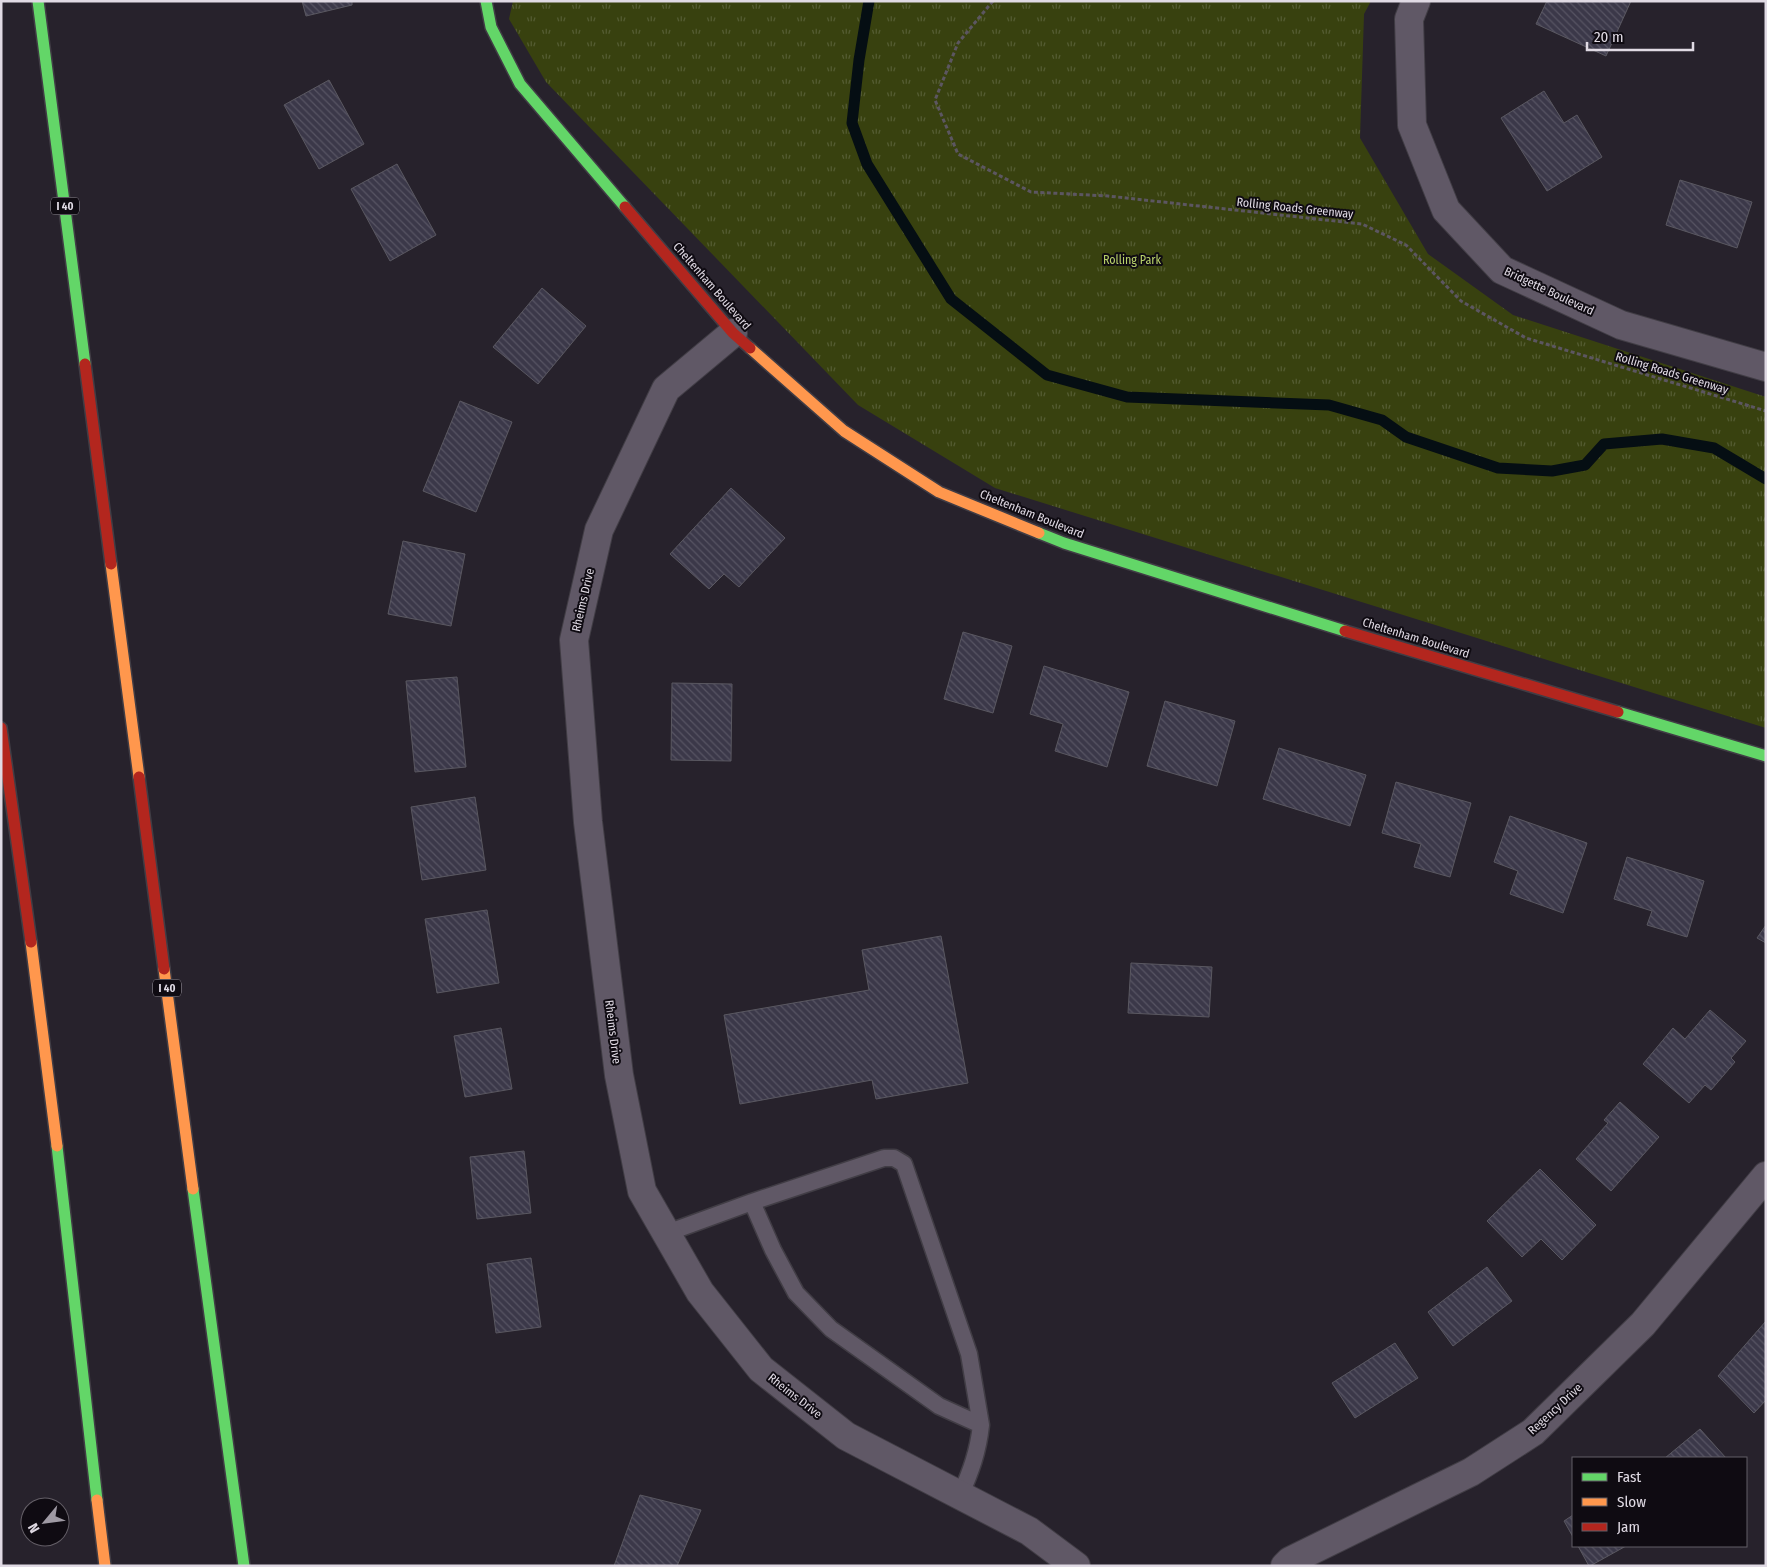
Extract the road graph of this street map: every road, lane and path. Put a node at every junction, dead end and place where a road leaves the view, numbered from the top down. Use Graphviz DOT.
graph roads {
  1 [pos="38,1"];
  2 [pos="486,1"];
  3 [pos="993,1"];
  4 [pos="1416,1"];
  5 [pos="733,333"];
  6 [pos="1766,367"];
  7 [pos="1766,411"];
  8 [pos="1,728"];
  9 [pos="1766,756"];
  10 [pos="1766,1176"];
  11 [pos="752,1202"];
  12 [pos="666,1233"];
  13 [pos="982,1425"];
  14 [pos="960,1496"];
  15 [pos="106,1566"];
  16 [pos="244,1566"];
  17 [pos="1076,1566"];
  18 [pos="1285,1566"];
  1 -- 16 [label="main road, I 40"];
  2 -- 5 [label="main road, Cheltenham Boulevard"];
  3 -- 7 [label="path, Rolling Roads Greenway"];
  4 -- 6 [label="street, Bridgette Boulevard"];
  5 -- 9 [label="main road, Cheltenham Boulevard"];
  5 -- 12 [label="street, Rheims Drive"];
  8 -- 15 [label="main road"];
  10 -- 18 [label="street, Regency Drive"];
  11 -- 12 [label="lane"];
  11 -- 13 [label="lane"];
  11 -- 13 [label="lane"];
  12 -- 14 [label="street, Rheims Drive"];
  13 -- 14 [label="lane"];
  14 -- 17 [label="street, Rheims Drive"];
}
